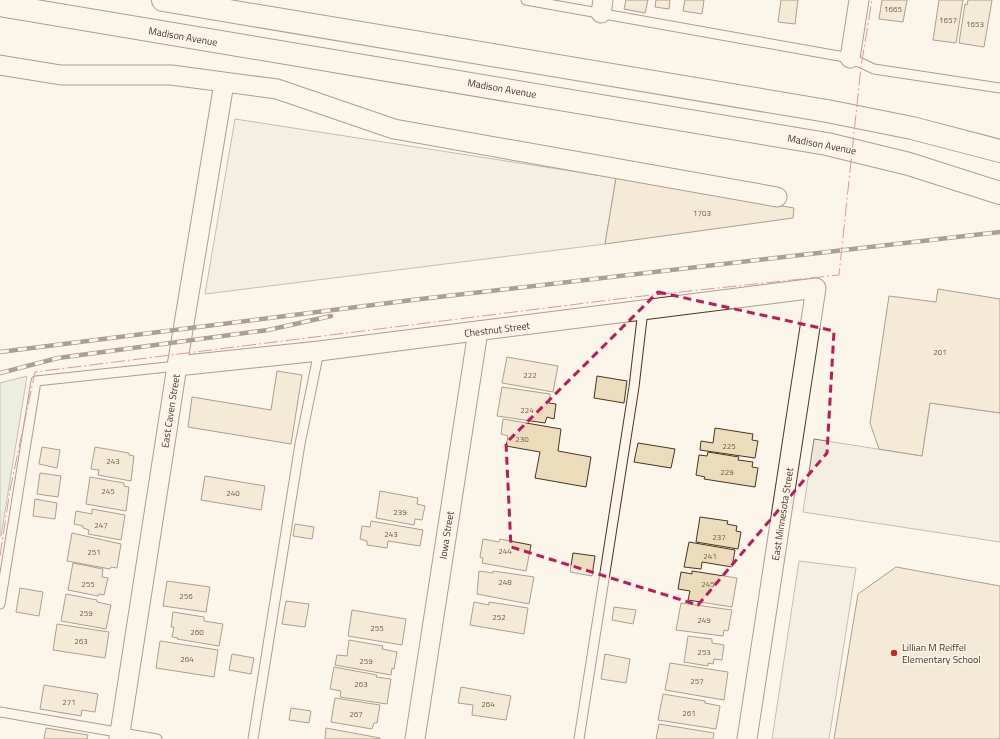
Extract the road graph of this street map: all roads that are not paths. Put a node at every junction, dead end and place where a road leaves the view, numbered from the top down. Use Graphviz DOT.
graph roads {
  1 [pos="163,0"];
  2 [pos="526,0"];
  3 [pos="859,0"];
  4 [pos="0,5"];
  5 [pos="602,6"];
  6 [pos="850,58"];
  7 [pos="0,65"];
  8 [pos="224,83"];
  9 [pos="1000,88"];
  10 [pos="1000,151"];
  11 [pos="1000,193"];
  12 [pos="777,197"];
  13 [pos="816,288"];
  14 [pos="643,310"];
  15 [pos="478,331"];
  16 [pos="319,351"];
  17 [pos="177,366"];
  18 [pos="0,604"];
  19 [pos="0,712"];
  20 [pos="119,736"];
  21 [pos="157,739"];
  22 [pos="253,739"];
  23 [pos="415,739"];
  24 [pos="579,739"];
  25 [pos="747,739"];
  1 -- 10 [label="main road"];
  2 -- 5 [label="lane"];
  3 -- 6 [label="street"];
  4 -- 11 [label="main road, Madison Avenue"];
  5 -- 6 [label="lane"];
  6 -- 9 [label="lane"];
  7 -- 8 [label="street"];
  8 -- 12 [label="street"];
  8 -- 17 [label="street, East Caven Street"];
  13 -- 14 [label="street, Chestnut Street"];
  13 -- 25 [label="street, East Minnesota Street"];
  14 -- 15 [label="street, Chestnut Street"];
  14 -- 24 [label="lane"];
  15 -- 16 [label="street, Chestnut Street"];
  15 -- 23 [label="street, Iowa Street"];
  16 -- 17 [label="street, Chestnut Street"];
  16 -- 22 [label="lane"];
  17 -- 18 [label="lane"];
  17 -- 20 [label="street, East Caven Street"];
  19 -- 20 [label="lane"];
  20 -- 21 [label="lane"];
}
